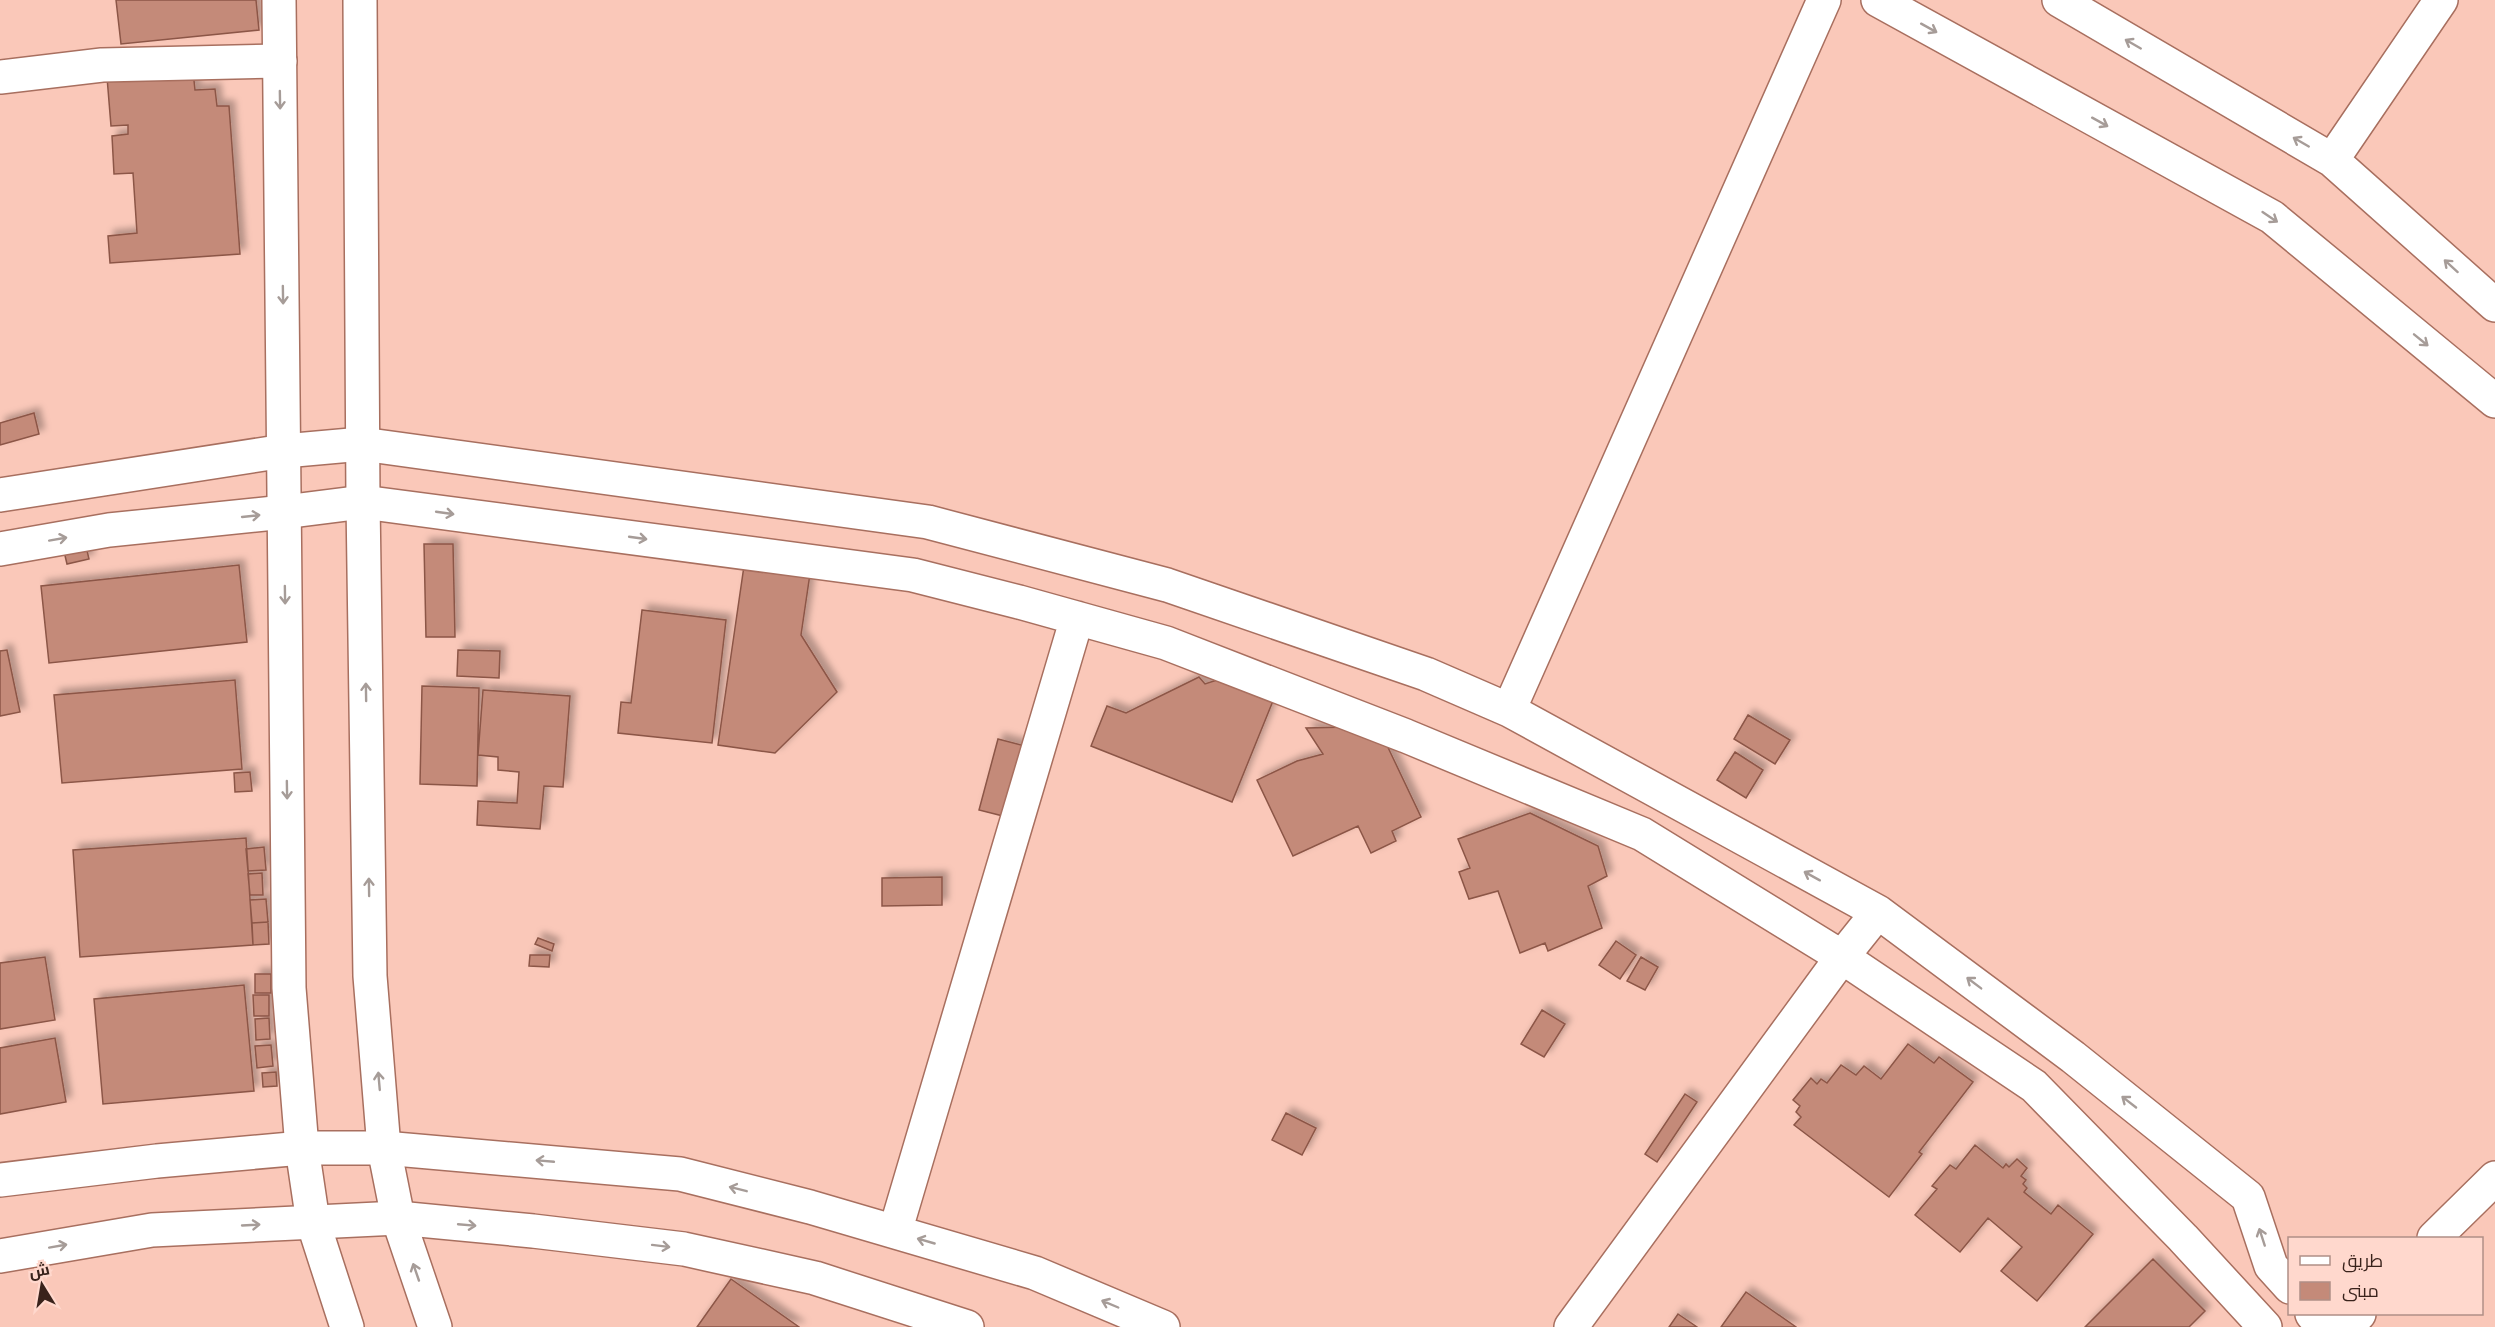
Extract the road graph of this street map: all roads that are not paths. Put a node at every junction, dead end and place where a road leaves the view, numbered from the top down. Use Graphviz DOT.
graph roads {
  1 [pos="279,0"];
  2 [pos="360,0"];
  3 [pos="1824,0"];
  4 [pos="1878,0"];
  5 [pos="2059,0"];
  6 [pos="2441,0"];
  7 [pos="280,61"];
  8 [pos="0,77"];
  9 [pos="2332,160"];
  10 [pos="2495,305"];
  11 [pos="2495,401"];
  12 [pos="362,444"];
  13 [pos="284,451"];
  14 [pos="0,495"];
  15 [pos="363,502"];
  16 [pos="284,512"];
  17 [pos="0,549"];
  18 [pos="1077,618"];
  19 [pos="1509,710"];
  20 [pos="1878,912"];
  21 [pos="1842,957"];
  22 [pos="302,1148"];
  23 [pos="384,1148"];
  24 [pos="2495,1178"];
  25 [pos="0,1180"];
  26 [pos="398,1218"];
  27 [pos="313,1222"];
  28 [pos="895,1232"];
  29 [pos="2436,1237"];
  30 [pos="0,1256"];
  31 [pos="2288,1286"];
  32 [pos="2313,1315"];
  33 [pos="2358,1315"];
  34 [pos="347,1327"];
  35 [pos="435,1327"];
  36 [pos="967,1327"];
  37 [pos="1163,1327"];
  38 [pos="1571,1327"];
  39 [pos="2265,1327"];
  40 [pos="2323,1327"];
  41 [pos="2345,1327"];
  1 -- 7 [label="street"];
  2 -- 12 [label="street"];
  3 -- 19 [label="street"];
  4 -- 11 [label="street, one-way"];
  9 -- 5 [label="street, one-way"];
  6 -- 9 [label="street"];
  7 -- 8 [label="street"];
  7 -- 13 [label="street, one-way"];
  10 -- 9 [label="street, one-way"];
  12 -- 13 [label="street"];
  12 -- 15 [label="street"];
  12 -- 19 [label="street"];
  13 -- 14 [label="street"];
  13 -- 16 [label="street"];
  15 -- 16 [label="street"];
  15 -- 18 [label="street, one-way"];
  23 -- 15 [label="street, one-way"];
  17 -- 16 [label="street, one-way"];
  16 -- 22 [label="street, one-way"];
  18 -- 21 [label="street"];
  18 -- 28 [label="street"];
  20 -- 19 [label="street, one-way"];
  20 -- 21 [label="street"];
  31 -- 20 [label="street, one-way"];
  21 -- 38 [label="street"];
  21 -- 39 [label="street"];
  22 -- 23 [label="street"];
  22 -- 25 [label="street"];
  22 -- 27 [label="street"];
  23 -- 26 [label="street"];
  28 -- 23 [label="street, one-way"];
  24 -- 29 [label="street"];
  26 -- 27 [label="street"];
  35 -- 26 [label="street, one-way"];
  26 -- 36 [label="street, one-way"];
  30 -- 27 [label="street, one-way"];
  27 -- 34 [label="street"];
  37 -- 28 [label="street, one-way"];
  32 -- 40 [label="street"];
  33 -- 41 [label="street"];
}
